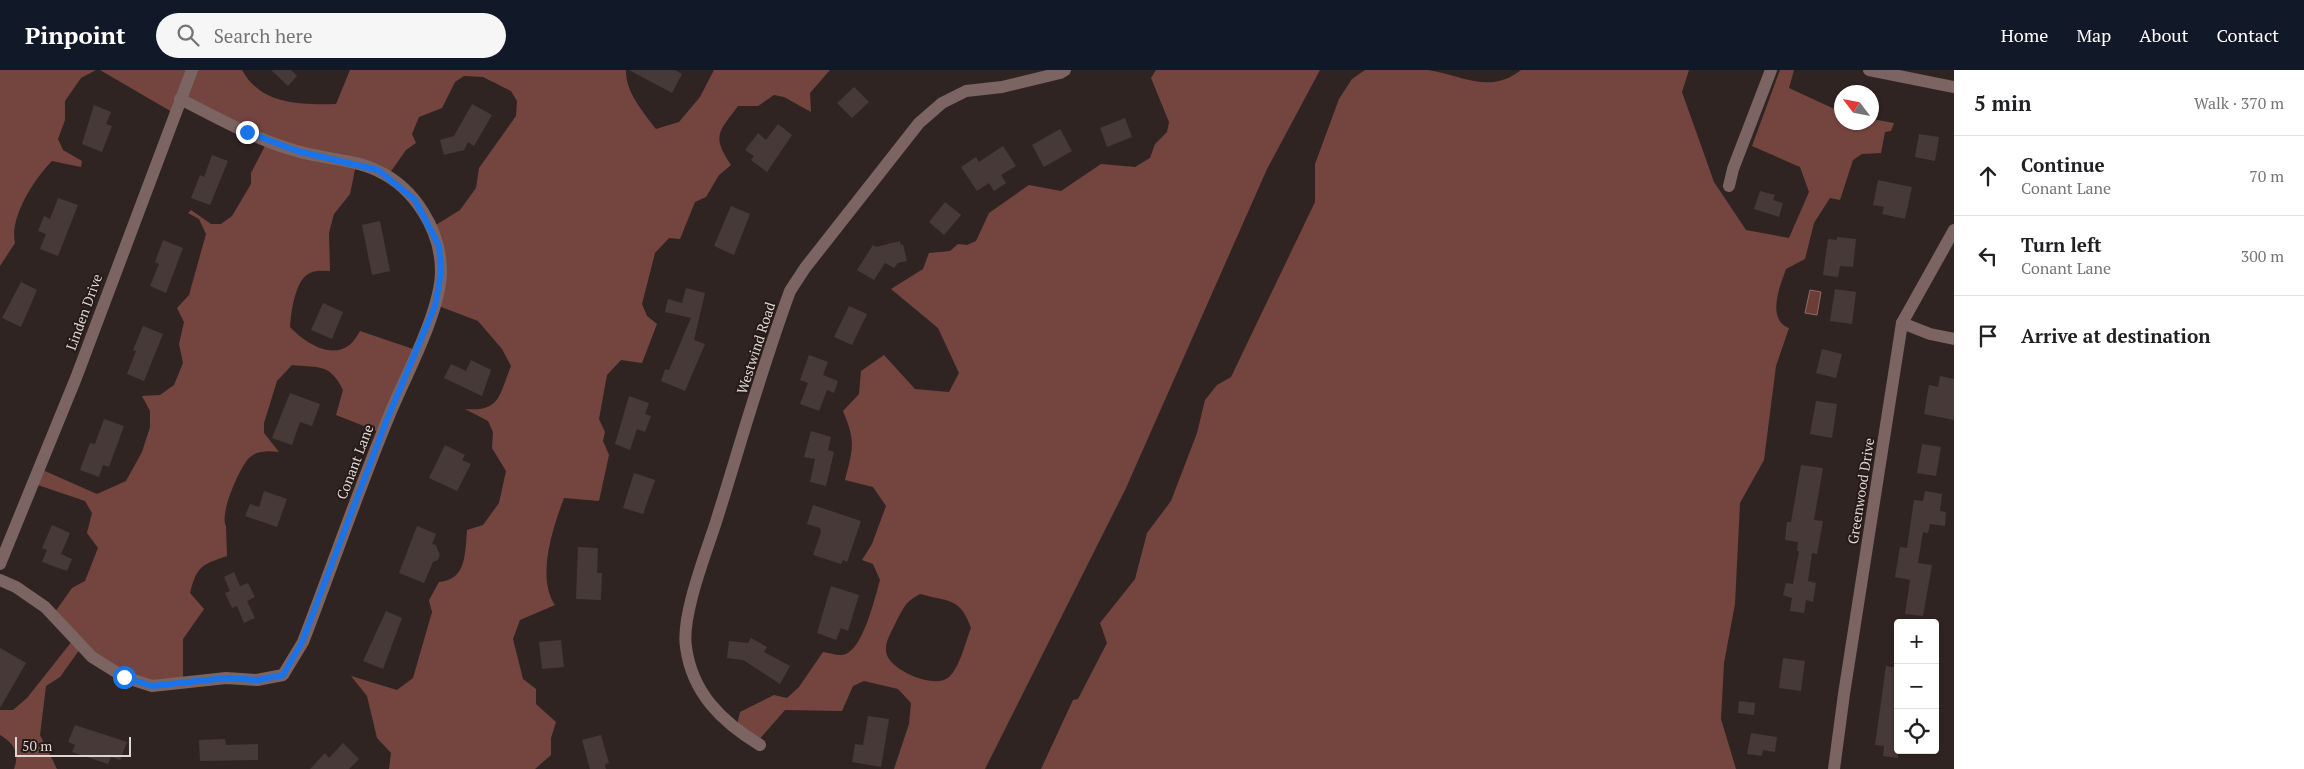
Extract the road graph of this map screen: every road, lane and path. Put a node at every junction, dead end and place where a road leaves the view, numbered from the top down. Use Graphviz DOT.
graph roads {
  1 [pos="192,70"];
  2 [pos="1065,70"];
  3 [pos="1771,70"];
  4 [pos="1870,70"];
  5 [pos="1900,73"];
  6 [pos="1954,87"];
  7 [pos="180,99"];
  8 [pos="1729,186"];
  9 [pos="1954,230"];
  10 [pos="1902,323"];
  11 [pos="1954,339"];
  12 [pos="0,564"];
  13 [pos="0,580"];
  14 [pos="760,746"];
  15 [pos="1834,769"];
  1 -- 7 [label="street, Linden Drive"];
  2 -- 14 [label="street, Westwind Road"];
  3 -- 8 [label="street"];
  4 -- 5 [label="street"];
  5 -- 6 [label="street"];
  7 -- 12 [label="street, Linden Drive"];
  7 -- 13 [label="street, Conant Lane"];
  9 -- 10 [label="street, Greenwood Drive"];
  10 -- 11 [label="street"];
  10 -- 15 [label="street, Greenwood Drive"];
}
